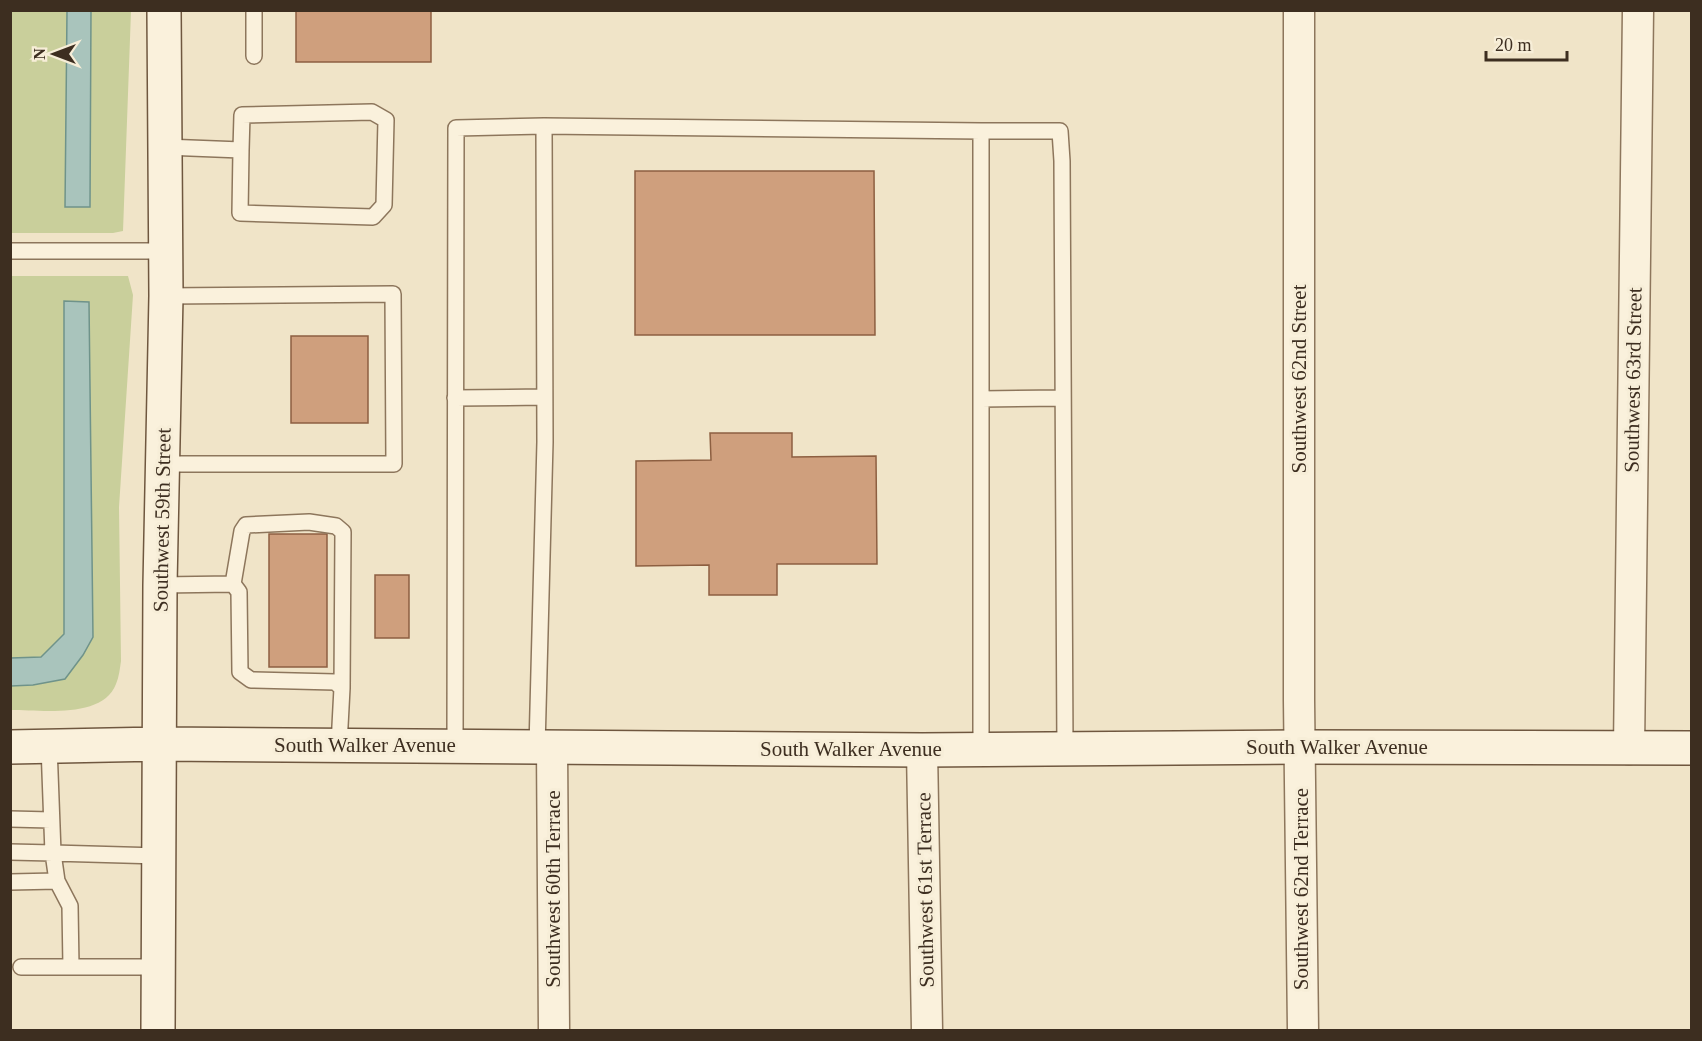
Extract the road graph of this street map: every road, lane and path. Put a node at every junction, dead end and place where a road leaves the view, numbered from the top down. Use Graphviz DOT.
graph roads {
  1 [pos="164,10"];
  2 [pos="254,10"];
  3 [pos="1299,10"];
  4 [pos="1638,10"];
  5 [pos="254,56"];
  6 [pos="544,126"];
  7 [pos="981,131"];
  8 [pos="165,147"];
  9 [pos="241,150"];
  10 [pos="166,250"];
  11 [pos="10,251"];
  12 [pos="166,296"];
  13 [pos="544,397"];
  14 [pos="455,398"];
  15 [pos="1063,398"];
  16 [pos="981,399"];
  17 [pos="162,464"];
  18 [pos="234,584"];
  19 [pos="160,585"];
  20 [pos="342,688"];
  21 [pos="159,744"];
  22 [pos="339,745"];
  23 [pos="49,746"];
  24 [pos="454,746"];
  25 [pos="10,747"];
  26 [pos="545,747"];
  27 [pos="1300,747"];
  28 [pos="1692,748"];
  29 [pos="981,749"];
  30 [pos="1065,749"];
  31 [pos="1629,749"];
  32 [pos="922,750"];
  33 [pos="10,819"];
  34 [pos="51,820"];
  35 [pos="10,852"];
  36 [pos="53,853"];
  37 [pos="159,856"];
  38 [pos="57,881"];
  39 [pos="10,882"];
  40 [pos="21,967"];
  41 [pos="71,967"];
  42 [pos="159,967"];
  43 [pos="158,1030"];
  44 [pos="554,1030"];
  45 [pos="927,1030"];
  46 [pos="1303,1030"];
  1 -- 8 [label="main road, Southwest 59th Street"];
  2 -- 5 [label="lane"];
  3 -- 27 [label="street, Southwest 62nd Street"];
  4 -- 31 [label="street, Southwest 63rd Street"];
  6 -- 7 [label="lane"];
  6 -- 13 [label="lane"];
  6 -- 14 [label="lane"];
  7 -- 15 [label="lane"];
  7 -- 16 [label="lane"];
  8 -- 9 [label="lane"];
  8 -- 10 [label="main road, Southwest 59th Street"];
  9 -- 9 [label="lane"];
  10 -- 11 [label="lane"];
  10 -- 12 [label="main road, Southwest 59th Street"];
  12 -- 17 [label="main road, Southwest 59th Street"];
  12 -- 17 [label="lane"];
  13 -- 14 [label="lane"];
  13 -- 26 [label="lane"];
  14 -- 24 [label="lane"];
  15 -- 16 [label="lane"];
  15 -- 30 [label="lane"];
  16 -- 29 [label="lane"];
  17 -- 19 [label="main road, Southwest 59th Street"];
  18 -- 19 [label="lane"];
  18 -- 20 [label="lane"];
  18 -- 20 [label="lane"];
  19 -- 21 [label="main road, Southwest 59th Street"];
  20 -- 22 [label="lane"];
  21 -- 22 [label="main road, South Walker Avenue"];
  21 -- 23 [label="main road, South Walker Avenue"];
  21 -- 37 [label="main road, Southwest 59th Street"];
  22 -- 24 [label="main road, South Walker Avenue"];
  23 -- 25 [label="main road, South Walker Avenue"];
  23 -- 34 [label="lane"];
  24 -- 26 [label="main road, South Walker Avenue"];
  26 -- 32 [label="main road, South Walker Avenue"];
  26 -- 44 [label="street, Southwest 60th Terrace"];
  27 -- 30 [label="main road, South Walker Avenue"];
  27 -- 31 [label="main road, South Walker Avenue"];
  27 -- 46 [label="street, Southwest 62nd Terrace"];
  28 -- 31 [label="main road, South Walker Avenue"];
  29 -- 30 [label="main road, South Walker Avenue"];
  29 -- 32 [label="main road, South Walker Avenue"];
  32 -- 45 [label="street, Southwest 61st Terrace"];
  33 -- 34 [label="lane"];
  34 -- 36 [label="lane"];
  35 -- 36 [label="lane"];
  36 -- 37 [label="lane"];
  36 -- 38 [label="lane"];
  37 -- 42 [label="main road, Southwest 59th Street"];
  38 -- 39 [label="lane"];
  38 -- 41 [label="lane"];
  40 -- 41 [label="lane"];
  41 -- 42 [label="lane"];
  42 -- 43 [label="main road, Southwest 59th Street"];
}
